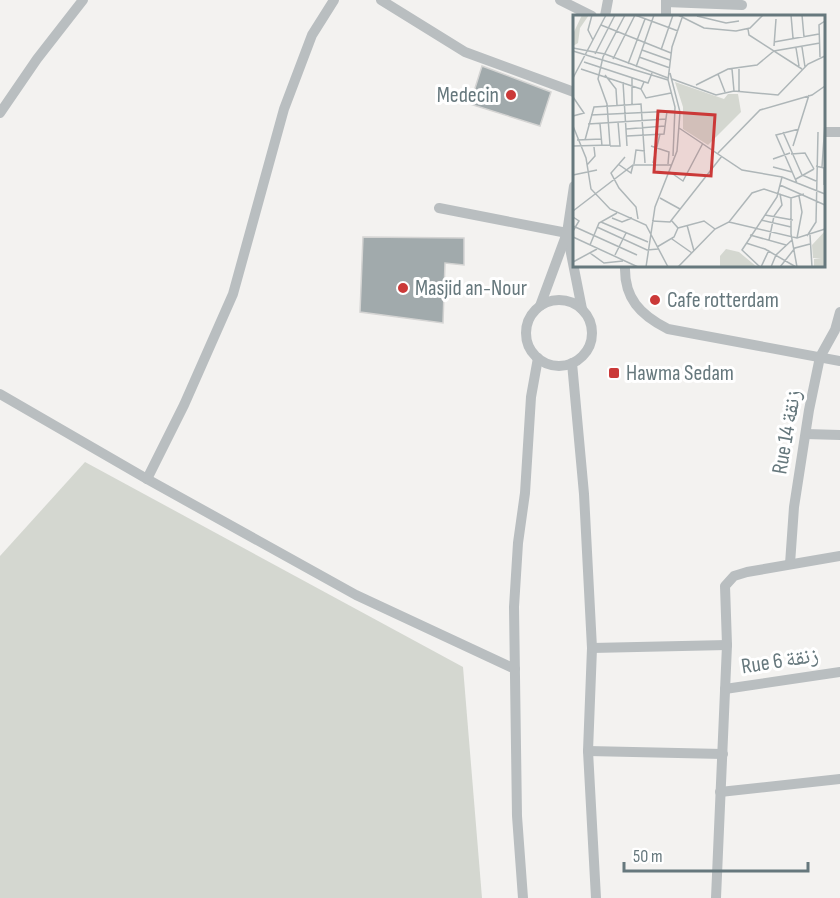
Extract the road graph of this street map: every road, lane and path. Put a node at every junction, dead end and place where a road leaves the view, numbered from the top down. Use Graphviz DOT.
graph roads {
  1 [pos="83,0"];
  2 [pos="334,0"];
  3 [pos="381,0"];
  4 [pos="560,0"];
  5 [pos="608,0"];
  6 [pos="666,1"];
  7 [pos="742,5"];
  8 [pos="590,15"];
  9 [pos="605,15"];
  10 [pos="573,92"];
  11 [pos="0,113"];
  12 [pos="573,193"];
  13 [pos="439,208"];
  14 [pos="567,233"];
  15 [pos="573,263"];
  16 [pos="574,267"];
  17 [pos="625,267"];
  18 [pos="540,306"];
  19 [pos="582,309"];
  20 [pos="840,312"];
  21 [pos="820,357"];
  22 [pos="538,358"];
  23 [pos="840,361"];
  24 [pos="572,363"];
  25 [pos="0,394"];
  26 [pos="806,434"];
  27 [pos="840,435"];
  28 [pos="147,479"];
  29 [pos="840,556"];
  30 [pos="790,564"];
  31 [pos="727,645"];
  32 [pos="592,648"];
  33 [pos="515,669"];
  34 [pos="840,672"];
  35 [pos="725,689"];
  36 [pos="588,751"];
  37 [pos="723,754"];
  38 [pos="840,779"];
  39 [pos="720,792"];
  40 [pos="523,898"];
  41 [pos="596,898"];
  42 [pos="716,898"];
  1 -- 11 [label="street"];
  2 -- 28 [label="street"];
  3 -- 10 [label="street"];
  4 -- 8 [label="street"];
  5 -- 9 [label="street"];
  6 -- 7 [label="street"];
  12 -- 14 [label="street"];
  13 -- 14 [label="street"];
  14 -- 15 [label="street"];
  14 -- 18 [label="street"];
  16 -- 19 [label="street"];
  17 -- 21 [label="street"];
  18 -- 19 [label="street"];
  18 -- 22 [label="street"];
  19 -- 24 [label="street"];
  20 -- 21 [label="street, Rue 14 زنقة"];
  21 -- 23 [label="street"];
  21 -- 26 [label="street, Rue 14 زنقة"];
  22 -- 24 [label="street"];
  22 -- 33 [label="street"];
  24 -- 32 [label="street"];
  25 -- 28 [label="street"];
  26 -- 27 [label="street"];
  26 -- 30 [label="street, Rue 14 زنقة"];
  28 -- 33 [label="street"];
  29 -- 30 [label="street"];
  30 -- 31 [label="street"];
  31 -- 32 [label="street"];
  31 -- 35 [label="street"];
  32 -- 36 [label="street"];
  33 -- 40 [label="street"];
  34 -- 35 [label="street, Rue 6 زنقة"];
  35 -- 37 [label="street"];
  36 -- 37 [label="street"];
  36 -- 41 [label="street"];
  37 -- 39 [label="street"];
  38 -- 39 [label="street"];
  39 -- 42 [label="street"];
}
